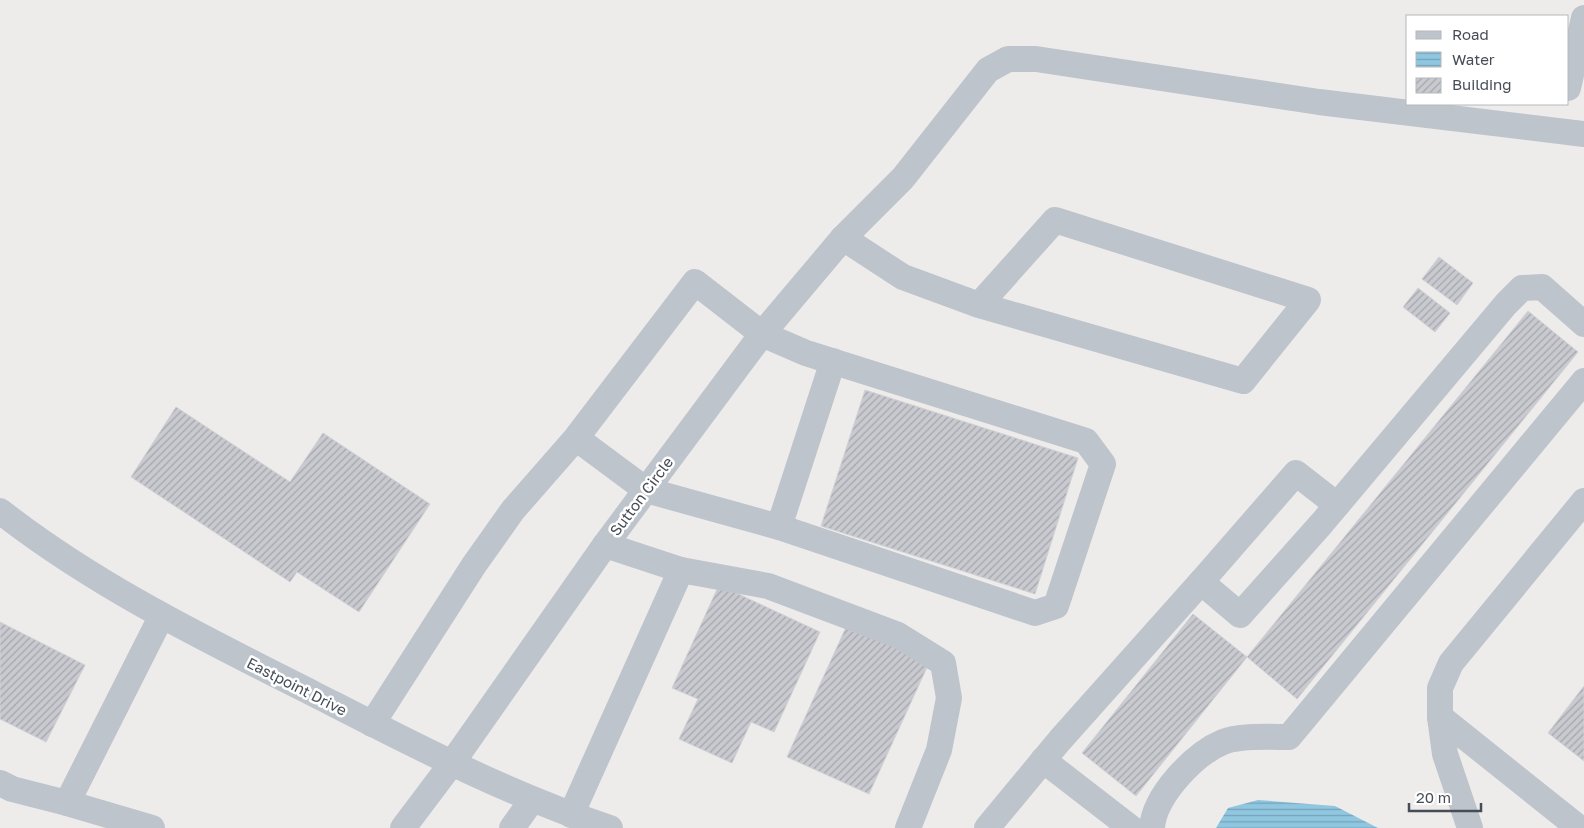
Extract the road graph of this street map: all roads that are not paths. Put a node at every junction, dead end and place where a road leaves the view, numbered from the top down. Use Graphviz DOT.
graph roads {
  1 [pos="1584,18"];
  2 [pos="1569,84"];
  3 [pos="1564,105"];
  4 [pos="1558,130"];
  5 [pos="1584,134"];
  6 [pos="843,238"];
  7 [pos="979,305"];
  8 [pos="1584,324"];
  9 [pos="762,334"];
  10 [pos="833,361"];
  11 [pos="1584,381"];
  12 [pos="576,438"];
  13 [pos="646,490"];
  14 [pos="1584,501"];
  15 [pos="1337,505"];
  16 [pos="0,511"];
  17 [pos="779,528"];
  18 [pos="604,545"];
  19 [pos="680,570"];
  20 [pos="1201,582"];
  21 [pos="161,617"];
  22 [pos="1440,717"];
  23 [pos="372,724"];
  24 [pos="1043,760"];
  25 [pos="452,763"];
  26 [pos="0,783"];
  27 [pos="532,800"];
  28 [pos="67,803"];
  29 [pos="571,815"];
  30 [pos="1153,821"];
  31 [pos="152,828"];
  32 [pos="403,828"];
  33 [pos="512,828"];
  34 [pos="610,828"];
  35 [pos="908,828"];
  36 [pos="987,828"];
  37 [pos="1131,828"];
  38 [pos="1470,828"];
  39 [pos="1579,828"];
  1 -- 2 [label="street"];
  3 -- 4 [label="street"];
  4 -- 5 [label="street, Sutton Circle"];
  4 -- 6 [label="street, Sutton Circle"];
  6 -- 7 [label="street"];
  6 -- 9 [label="street, Sutton Circle"];
  7 -- 7 [label="street"];
  8 -- 15 [label="street"];
  9 -- 10 [label="street"];
  9 -- 12 [label="street"];
  9 -- 13 [label="street, Sutton Circle"];
  10 -- 17 [label="street"];
  10 -- 17 [label="street"];
  11 -- 30 [label="street"];
  12 -- 13 [label="street"];
  12 -- 23 [label="street"];
  13 -- 17 [label="street"];
  13 -- 18 [label="street, Sutton Circle"];
  14 -- 22 [label="street"];
  15 -- 20 [label="street"];
  15 -- 20 [label="street"];
  16 -- 21 [label="street, Eastpoint Drive"];
  18 -- 19 [label="street"];
  18 -- 25 [label="street, Sutton Circle"];
  19 -- 29 [label="street"];
  19 -- 35 [label="street"];
  20 -- 24 [label="street"];
  21 -- 23 [label="street, Eastpoint Drive"];
  21 -- 28 [label="street"];
  22 -- 38 [label="street"];
  22 -- 39 [label="street"];
  23 -- 25 [label="street, Eastpoint Drive"];
  24 -- 36 [label="street"];
  24 -- 37 [label="street"];
  25 -- 27 [label="street, Eastpoint Drive"];
  25 -- 32 [label="street, Sutton Circle"];
  26 -- 28 [label="street"];
  27 -- 29 [label="street, Eastpoint Drive"];
  27 -- 33 [label="street"];
  28 -- 31 [label="street"];
  29 -- 34 [label="street, Eastpoint Drive"];
}
